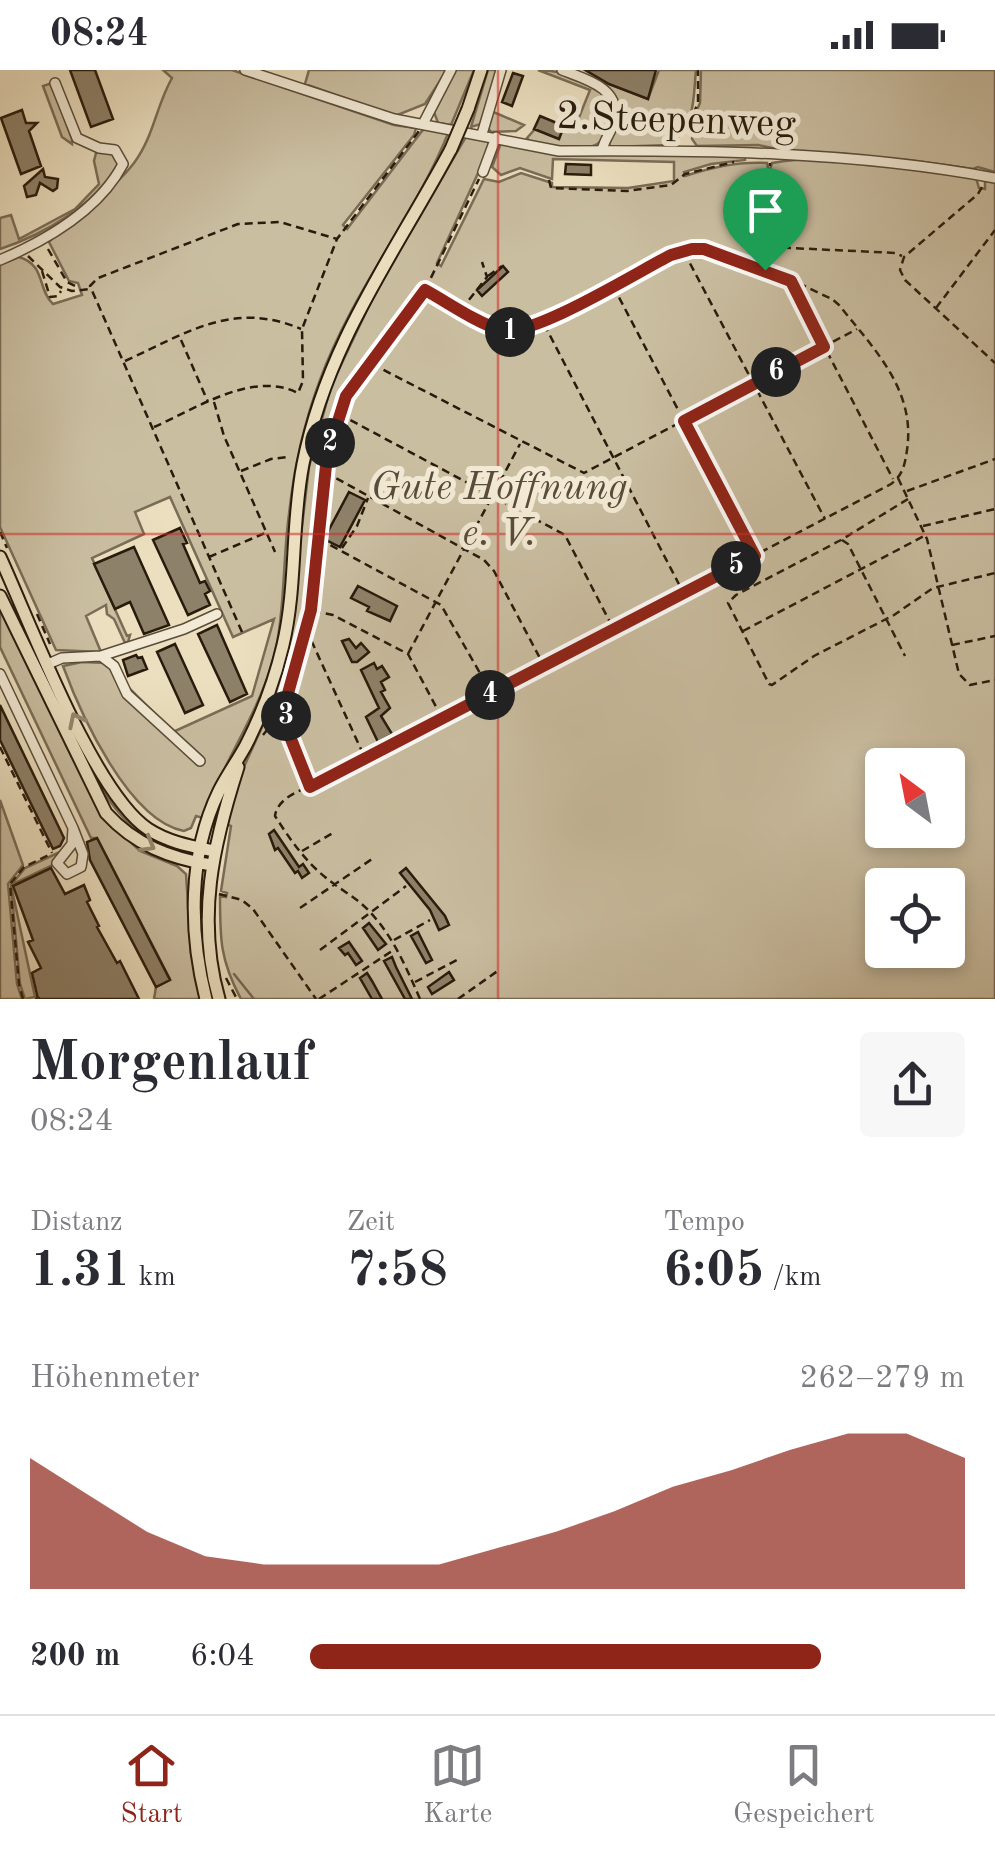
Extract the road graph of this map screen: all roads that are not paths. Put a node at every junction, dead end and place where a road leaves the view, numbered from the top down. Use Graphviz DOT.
graph roads {
  1 [pos="244,70"];
  2 [pos="452,70"];
  3 [pos="482,70"];
  4 [pos="500,70"];
  5 [pos="562,70"];
  6 [pos="55,83"];
  7 [pos="423,124"];
  8 [pos="482,134"];
  9 [pos="496,137"];
  10 [pos="602,151"];
  11 [pos="483,172"];
  12 [pos="995,178"];
  13 [pos="0,260"];
  14 [pos="4,553"];
  15 [pos="0,596"];
  16 [pos="219,613"];
  17 [pos="101,656"];
  18 [pos="52,662"];
  19 [pos="0,674"];
  20 [pos="200,761"];
  21 [pos="73,828"];
  22 [pos="207,849"];
  23 [pos="205,864"];
  24 [pos="206,999"];
  25 [pos="220,999"];
  1 -- 7 [label="street, 2.Steepenweg"];
  2 -- 7 [label="street"];
  3 -- 22 [label="main road, bridge"];
  4 -- 8 [label="street"];
  5 -- 10 [label="street"];
  6 -- 13 [label="street"];
  7 -- 8 [label="street, 2.Steepenweg"];
  8 -- 9 [label="street, 2.Steepenweg"];
  9 -- 10 [label="street, 2.Steepenweg"];
  9 -- 11 [label="street"];
  10 -- 12 [label="street, 2.Steepenweg"];
  14 -- 18 [label="main road"];
  15 -- 23 [label="main road, one-way"];
  16 -- 17 [label="street"];
  17 -- 18 [label="street"];
  17 -- 20 [label="street"];
  22 -- 18 [label="main road, one-way"];
  19 -- 21 [label="street"];
  21 -- 21 [label="street"];
  22 -- 23 [label="main road"];
  23 -- 24 [label="main road"];
  23 -- 25 [label="main road"];
}
